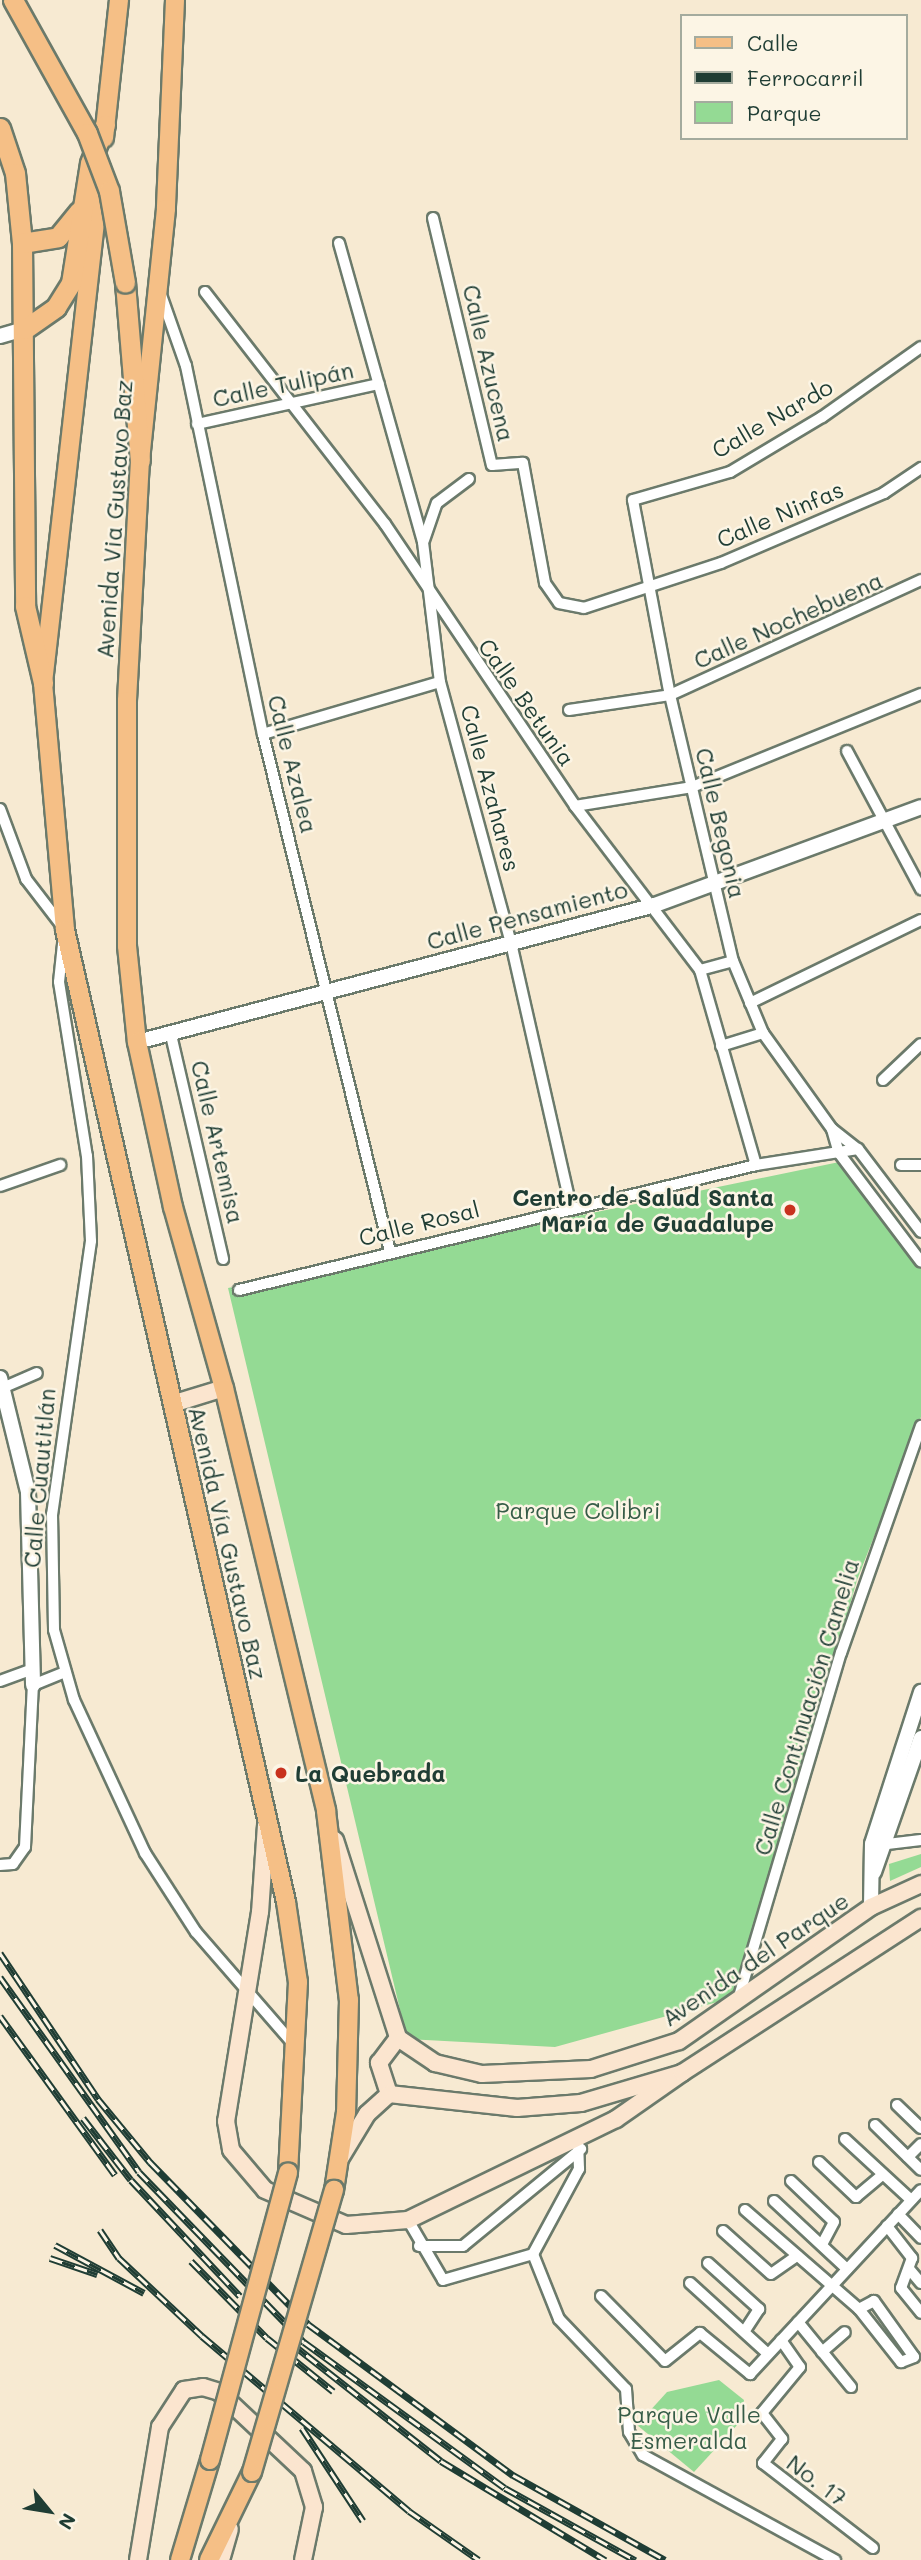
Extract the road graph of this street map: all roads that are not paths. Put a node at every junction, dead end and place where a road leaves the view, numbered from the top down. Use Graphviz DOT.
graph roads {
  1 [pos="13,0"];
  2 [pos="119,0"];
  3 [pos="175,0"];
  4 [pos="105,125"];
  5 [pos="0,128"];
  6 [pos="81,207"];
  7 [pos="433,218"];
  8 [pos="22,243"];
  9 [pos="339,243"];
  10 [pos="158,286"];
  11 [pos="205,292"];
  12 [pos="25,329"];
  13 [pos="0,336"];
  14 [pos="921,347"];
  15 [pos="379,384"];
  16 [pos="291,408"];
  17 [pos="197,424"];
  18 [pos="140,460"];
  19 [pos="921,468"];
  20 [pos="469,479"];
  21 [pos="633,500"];
  22 [pos="423,542"];
  23 [pos="921,580"];
  24 [pos="649,586"];
  25 [pos="427,591"];
  26 [pos="559,603"];
  27 [pos="440,682"];
  28 [pos="43,684"];
  29 [pos="921,694"];
  30 [pos="670,695"];
  31 [pos="569,710"];
  32 [pos="263,734"];
  33 [pos="847,751"];
  34 [pos="692,786"];
  35 [pos="575,806"];
  36 [pos="921,807"];
  37 [pos="0,809"];
  38 [pos="886,821"];
  39 [pos="712,887"];
  40 [pos="921,889"];
  41 [pos="655,905"];
  42 [pos="921,920"];
  43 [pos="65,930"];
  44 [pos="511,943"];
  45 [pos="733,961"];
  46 [pos="700,970"];
  47 [pos="328,990"];
  48 [pos="750,1003"];
  49 [pos="763,1033"];
  50 [pos="172,1035"];
  51 [pos="137,1042"];
  52 [pos="921,1044"];
  53 [pos="721,1046"];
  54 [pos="883,1080"];
  55 [pos="832,1129"];
  56 [pos="858,1149"];
  57 [pos="839,1153"];
  58 [pos="60,1165"];
  59 [pos="756,1165"];
  60 [pos="901,1165"];
  61 [pos="921,1165"];
  62 [pos="0,1186"];
  63 [pos="571,1207"];
  64 [pos="921,1232"];
  65 [pos="390,1252"];
  66 [pos="223,1259"];
  67 [pos="921,1262"];
  68 [pos="239,1290"];
  69 [pos="37,1373"];
  70 [pos="1,1385"];
  71 [pos="224,1388"];
  72 [pos="172,1404"];
  73 [pos="921,1426"];
  74 [pos="33,1669"];
  75 [pos="66,1672"];
  76 [pos="0,1681"];
  77 [pos="33,1685"];
  78 [pos="921,1692"];
  79 [pos="921,1738"];
  80 [pos="326,1811"];
  81 [pos="266,1823"];
  82 [pos="921,1840"];
  83 [pos="879,1845"];
  84 [pos="2,1866"];
  85 [pos="921,1884"];
  86 [pos="871,1907"];
  87 [pos="921,1919"];
  88 [pos="246,1992"];
  89 [pos="737,2003"];
  90 [pos="398,2038"];
  91 [pos="296,2048"];
  92 [pos="682,2073"];
  93 [pos="389,2094"];
  94 [pos="897,2105"];
  95 [pos="875,2125"];
  96 [pos="921,2128"];
  97 [pos="845,2139"];
  98 [pos="580,2142"];
  99 [pos="921,2144"];
  100 [pos="908,2157"];
  101 [pos="340,2159"];
  102 [pos="820,2162"];
  103 [pos="921,2170"];
  104 [pos="883,2174"];
  105 [pos="791,2181"];
  106 [pos="921,2190"];
  107 [pos="911,2200"];
  108 [pos="774,2201"];
  109 [pos="745,2210"];
  110 [pos="898,2214"];
  111 [pos="408,2220"];
  112 [pos="887,2226"];
  113 [pos="723,2231"];
  114 [pos="921,2238"];
  115 [pos="822,2245"];
  116 [pos="419,2246"];
  117 [pos="533,2254"];
  118 [pos="797,2256"];
  119 [pos="708,2263"];
  120 [pos="847,2269"];
  121 [pos="910,2270"];
  122 [pos="690,2283"];
  123 [pos="921,2283"];
  124 [pos="831,2286"];
  125 [pos="601,2297"];
  126 [pos="859,2309"];
  127 [pos="921,2313"];
  128 [pos="798,2322"];
  129 [pos="744,2332"];
  130 [pos="845,2332"];
  131 [pos="781,2340"];
  132 [pos="822,2351"];
  133 [pos="768,2354"];
  134 [pos="850,2387"];
  135 [pos="234,2514"];
  136 [pos="873,2549"];
  137 [pos="138,2560"];
  138 [pos="180,2560"];
  139 [pos="209,2560"];
  140 [pos="221,2560"];
  141 [pos="303,2560"];
  142 [pos="835,2560"];
  1 -- 18 [label="highway, bridge"];
  2 -- 4 [label="main road, Avenida Via Gustavo Baz"];
  3 -- 10 [label="main road, Avenida Via Gustavo Baz"];
  4 -- 6 [label="highway"];
  4 -- 28 [label="main road, Avenida Via Gustavo Baz"];
  5 -- 8 [label="highway"];
  6 -- 8 [label="highway"];
  6 -- 12 [label="highway"];
  7 -- 26 [label="street, Calle Azucena"];
  8 -- 12 [label="highway"];
  9 -- 15 [label="street, Calle Azahares"];
  10 -- 17 [label="street, Calle Azalea"];
  10 -- 18 [label="main road, Avenida Via Gustavo Baz"];
  11 -- 16 [label="street, Calle Betunia"];
  12 -- 13 [label="street"];
  12 -- 28 [label="highway"];
  14 -- 21 [label="street, Calle Nardo"];
  15 -- 16 [label="street, Calle Tulipán"];
  15 -- 22 [label="street, Calle Azahares"];
  16 -- 17 [label="street, Calle Tulipán"];
  16 -- 25 [label="street, Calle Betunia"];
  17 -- 32 [label="street, Calle Azalea"];
  18 -- 51 [label="main road, Avenida Via Gustavo Baz"];
  19 -- 24 [label="street, Calle Ninfas"];
  20 -- 22 [label="street, Calle Azahares"];
  21 -- 24 [label="street, Calle Begonia"];
  22 -- 25 [label="street, Calle Azahares"];
  23 -- 30 [label="street, Calle Nochebuena"];
  24 -- 26 [label="street, Calle Ninfas"];
  24 -- 30 [label="street, Calle Begonia"];
  25 -- 27 [label="street, Calle Azahares"];
  25 -- 35 [label="street, Calle Betunia"];
  27 -- 32 [label="street"];
  27 -- 44 [label="street, Calle Azahares"];
  28 -- 43 [label="main road, Avenida Via Gustavo Baz"];
  29 -- 34 [label="street"];
  30 -- 31 [label="street, Calle Nochebuena"];
  30 -- 34 [label="street, Calle Begonia"];
  32 -- 47 [label="street, Calle Azalea"];
  33 -- 38 [label="street"];
  34 -- 35 [label="street"];
  34 -- 39 [label="street, Calle Begonia"];
  35 -- 41 [label="street, Calle Betunia"];
  36 -- 38 [label="street, Calle Pensamiento"];
  37 -- 43 [label="street"];
  38 -- 39 [label="street, Calle Pensamiento"];
  38 -- 40 [label="street"];
  39 -- 41 [label="street, Calle Pensamiento"];
  39 -- 45 [label="street, Calle Begonia"];
  41 -- 44 [label="street, Calle Pensamiento"];
  41 -- 46 [label="street, Calle Betunia"];
  42 -- 48 [label="street"];
  43 -- 72 [label="main road, Avenida Vía Gustavo Baz"];
  43 -- 75 [label="street, Calle Cuautitlán"];
  44 -- 47 [label="street, Calle Pensamiento"];
  44 -- 63 [label="street, Calle Azahares"];
  45 -- 46 [label="street"];
  45 -- 48 [label="street, Calle Begonia"];
  46 -- 53 [label="street, Calle Betunia"];
  47 -- 50 [label="street, Calle Pensamiento"];
  47 -- 65 [label="street, Calle Azalea"];
  48 -- 49 [label="street, Calle Begonia"];
  49 -- 53 [label="street"];
  49 -- 55 [label="street, Calle Begonia"];
  50 -- 51 [label="street, Calle Pensamiento"];
  50 -- 66 [label="street, Calle Artemisa"];
  51 -- 71 [label="main road, Avenida Vía Gustavo Baz"];
  52 -- 54 [label="street"];
  53 -- 59 [label="street, Calle Betunia"];
  55 -- 56 [label="street"];
  55 -- 57 [label="street"];
  56 -- 57 [label="street, Calle Rosal"];
  56 -- 64 [label="street"];
  57 -- 59 [label="street, Calle Rosal"];
  57 -- 67 [label="street"];
  58 -- 62 [label="street"];
  59 -- 63 [label="street, Calle Rosal"];
  60 -- 61 [label="street"];
  63 -- 65 [label="street, Calle Rosal"];
  65 -- 68 [label="street, Calle Rosal"];
  69 -- 70 [label="street"];
  70 -- 74 [label="street"];
  71 -- 72 [label="main road"];
  71 -- 80 [label="main road, Avenida Vía Gustavo Baz"];
  72 -- 81 [label="main road, Avenida Vía Gustavo Baz"];
  73 -- 89 [label="street, Calle Continuación Camelia"];
  74 -- 76 [label="street"];
  74 -- 77 [label="street"];
  75 -- 77 [label="street"];
  75 -- 88 [label="street, Calle Cuautitlán"];
  77 -- 84 [label="street"];
  78 -- 83 [label="street"];
  79 -- 83 [label="street"];
  80 -- 90 [label="main road"];
  80 -- 101 [label="main road, Avenida Vía Gustavo Baz"];
  81 -- 88 [label="main road"];
  81 -- 91 [label="main road, Avenida Vía Gustavo Baz"];
  82 -- 83 [label="street"];
  83 -- 86 [label="street"];
  85 -- 86 [label="main road, Avenida del Parque"];
  86 -- 89 [label="main road, Avenida del Parque"];
  87 -- 92 [label="main road"];
  88 -- 91 [label="street, Calle Cuautitlán"];
  88 -- 111 [label="main road"];
  89 -- 90 [label="main road, Avenida del Parque"];
  90 -- 93 [label="main road"];
  91 -- 138 [label="main road, Avenida Vía Gustavo Baz, bridge"];
  92 -- 93 [label="main road"];
  92 -- 98 [label="main road"];
  93 -- 101 [label="main road"];
  94 -- 96 [label="street"];
  95 -- 100 [label="street"];
  97 -- 104 [label="street"];
  98 -- 111 [label="main road"];
  98 -- 116 [label="street"];
  98 -- 117 [label="street"];
  99 -- 100 [label="street"];
  100 -- 103 [label="street"];
  101 -- 135 [label="main road, Avenida Vía Gustavo Baz, bridge"];
  102 -- 104 [label="street"];
  104 -- 107 [label="street"];
  105 -- 115 [label="street"];
  106 -- 107 [label="street"];
  107 -- 110 [label="street"];
  108 -- 115 [label="street"];
  109 -- 118 [label="street"];
  110 -- 112 [label="street"];
  110 -- 114 [label="street"];
  111 -- 116 [label="street"];
  112 -- 120 [label="street"];
  112 -- 121 [label="street"];
  113 -- 118 [label="street"];
  115 -- 120 [label="street"];
  116 -- 117 [label="street"];
  117 -- 142 [label="street"];
  118 -- 124 [label="street"];
  119 -- 129 [label="street"];
  120 -- 124 [label="street"];
  121 -- 123 [label="street"];
  121 -- 127 [label="street"];
  122 -- 129 [label="street"];
  124 -- 126 [label="street"];
  124 -- 128 [label="street"];
  125 -- 133 [label="street"];
  126 -- 126 [label="street"];
  128 -- 131 [label="street"];
  128 -- 132 [label="street"];
  129 -- 133 [label="street"];
  130 -- 132 [label="street"];
  131 -- 133 [label="street"];
  131 -- 136 [label="street, No. 17"];
  132 -- 134 [label="street"];
  135 -- 139 [label="main road, Avenida Vía Gustavo Baz"];
  135 -- 140 [label="main road"];
  137 -- 141 [label="main road"];
}
